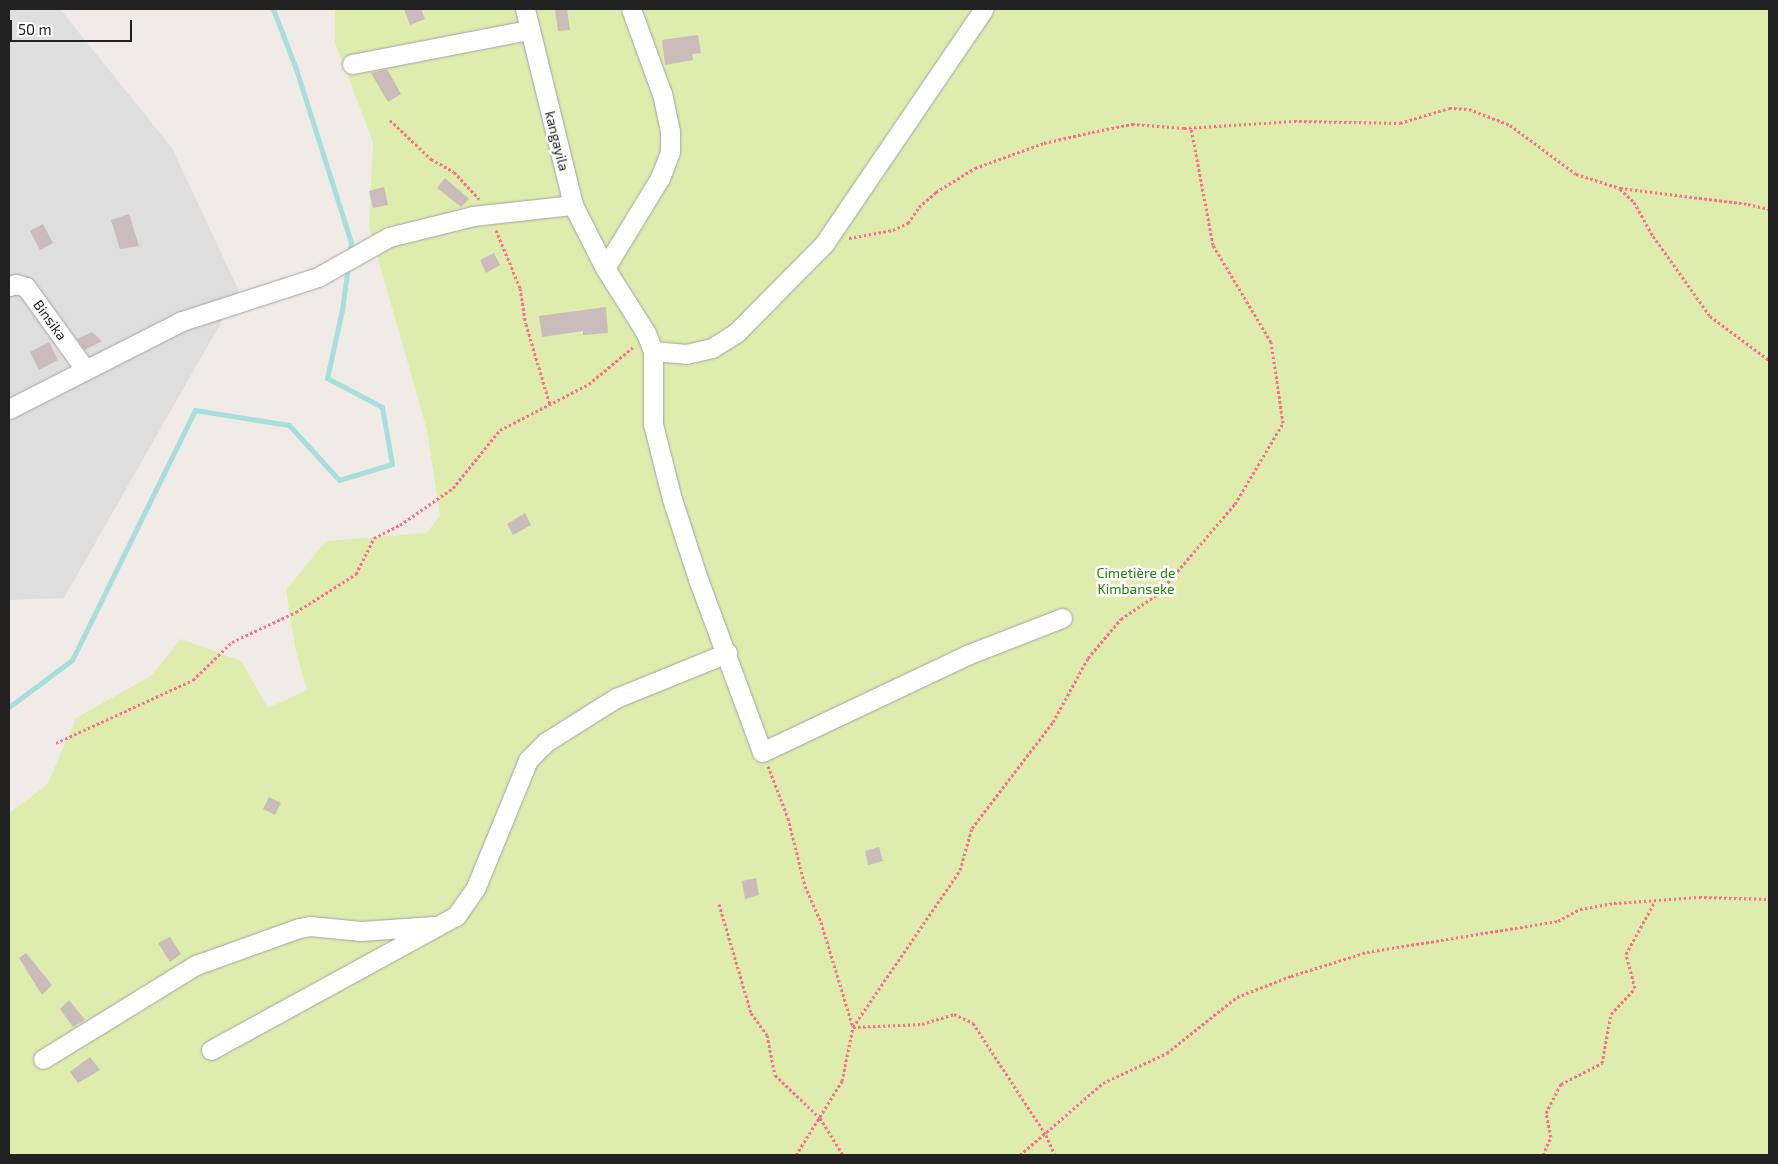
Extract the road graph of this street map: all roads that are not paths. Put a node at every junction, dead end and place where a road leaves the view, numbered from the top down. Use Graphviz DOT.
graph roads {
  1 [pos="525,9"];
  2 [pos="630,9"];
  3 [pos="984,9"];
  4 [pos="529,30"];
  5 [pos="352,64"];
  6 [pos="573,206"];
  7 [pos="605,268"];
  8 [pos="9,286"];
  9 [pos="653,351"];
  10 [pos="85,369"];
  11 [pos="9,409"];
  12 [pos="1062,618"];
  13 [pos="727,654"];
  14 [pos="438,926"];
  15 [pos="211,1050"];
  16 [pos="43,1059"];
  1 -- 4 [label="street, kangayila"];
  2 -- 7 [label="street"];
  3 -- 9 [label="street"];
  4 -- 5 [label="street"];
  4 -- 6 [label="street, kangayila"];
  6 -- 7 [label="street, kangayila"];
  6 -- 10 [label="street"];
  7 -- 9 [label="street, kangayila"];
  8 -- 10 [label="street, Binsika"];
  9 -- 13 [label="street"];
  10 -- 11 [label="street"];
  12 -- 13 [label="street"];
  13 -- 14 [label="street"];
  14 -- 15 [label="street"];
  14 -- 16 [label="street"];
}
